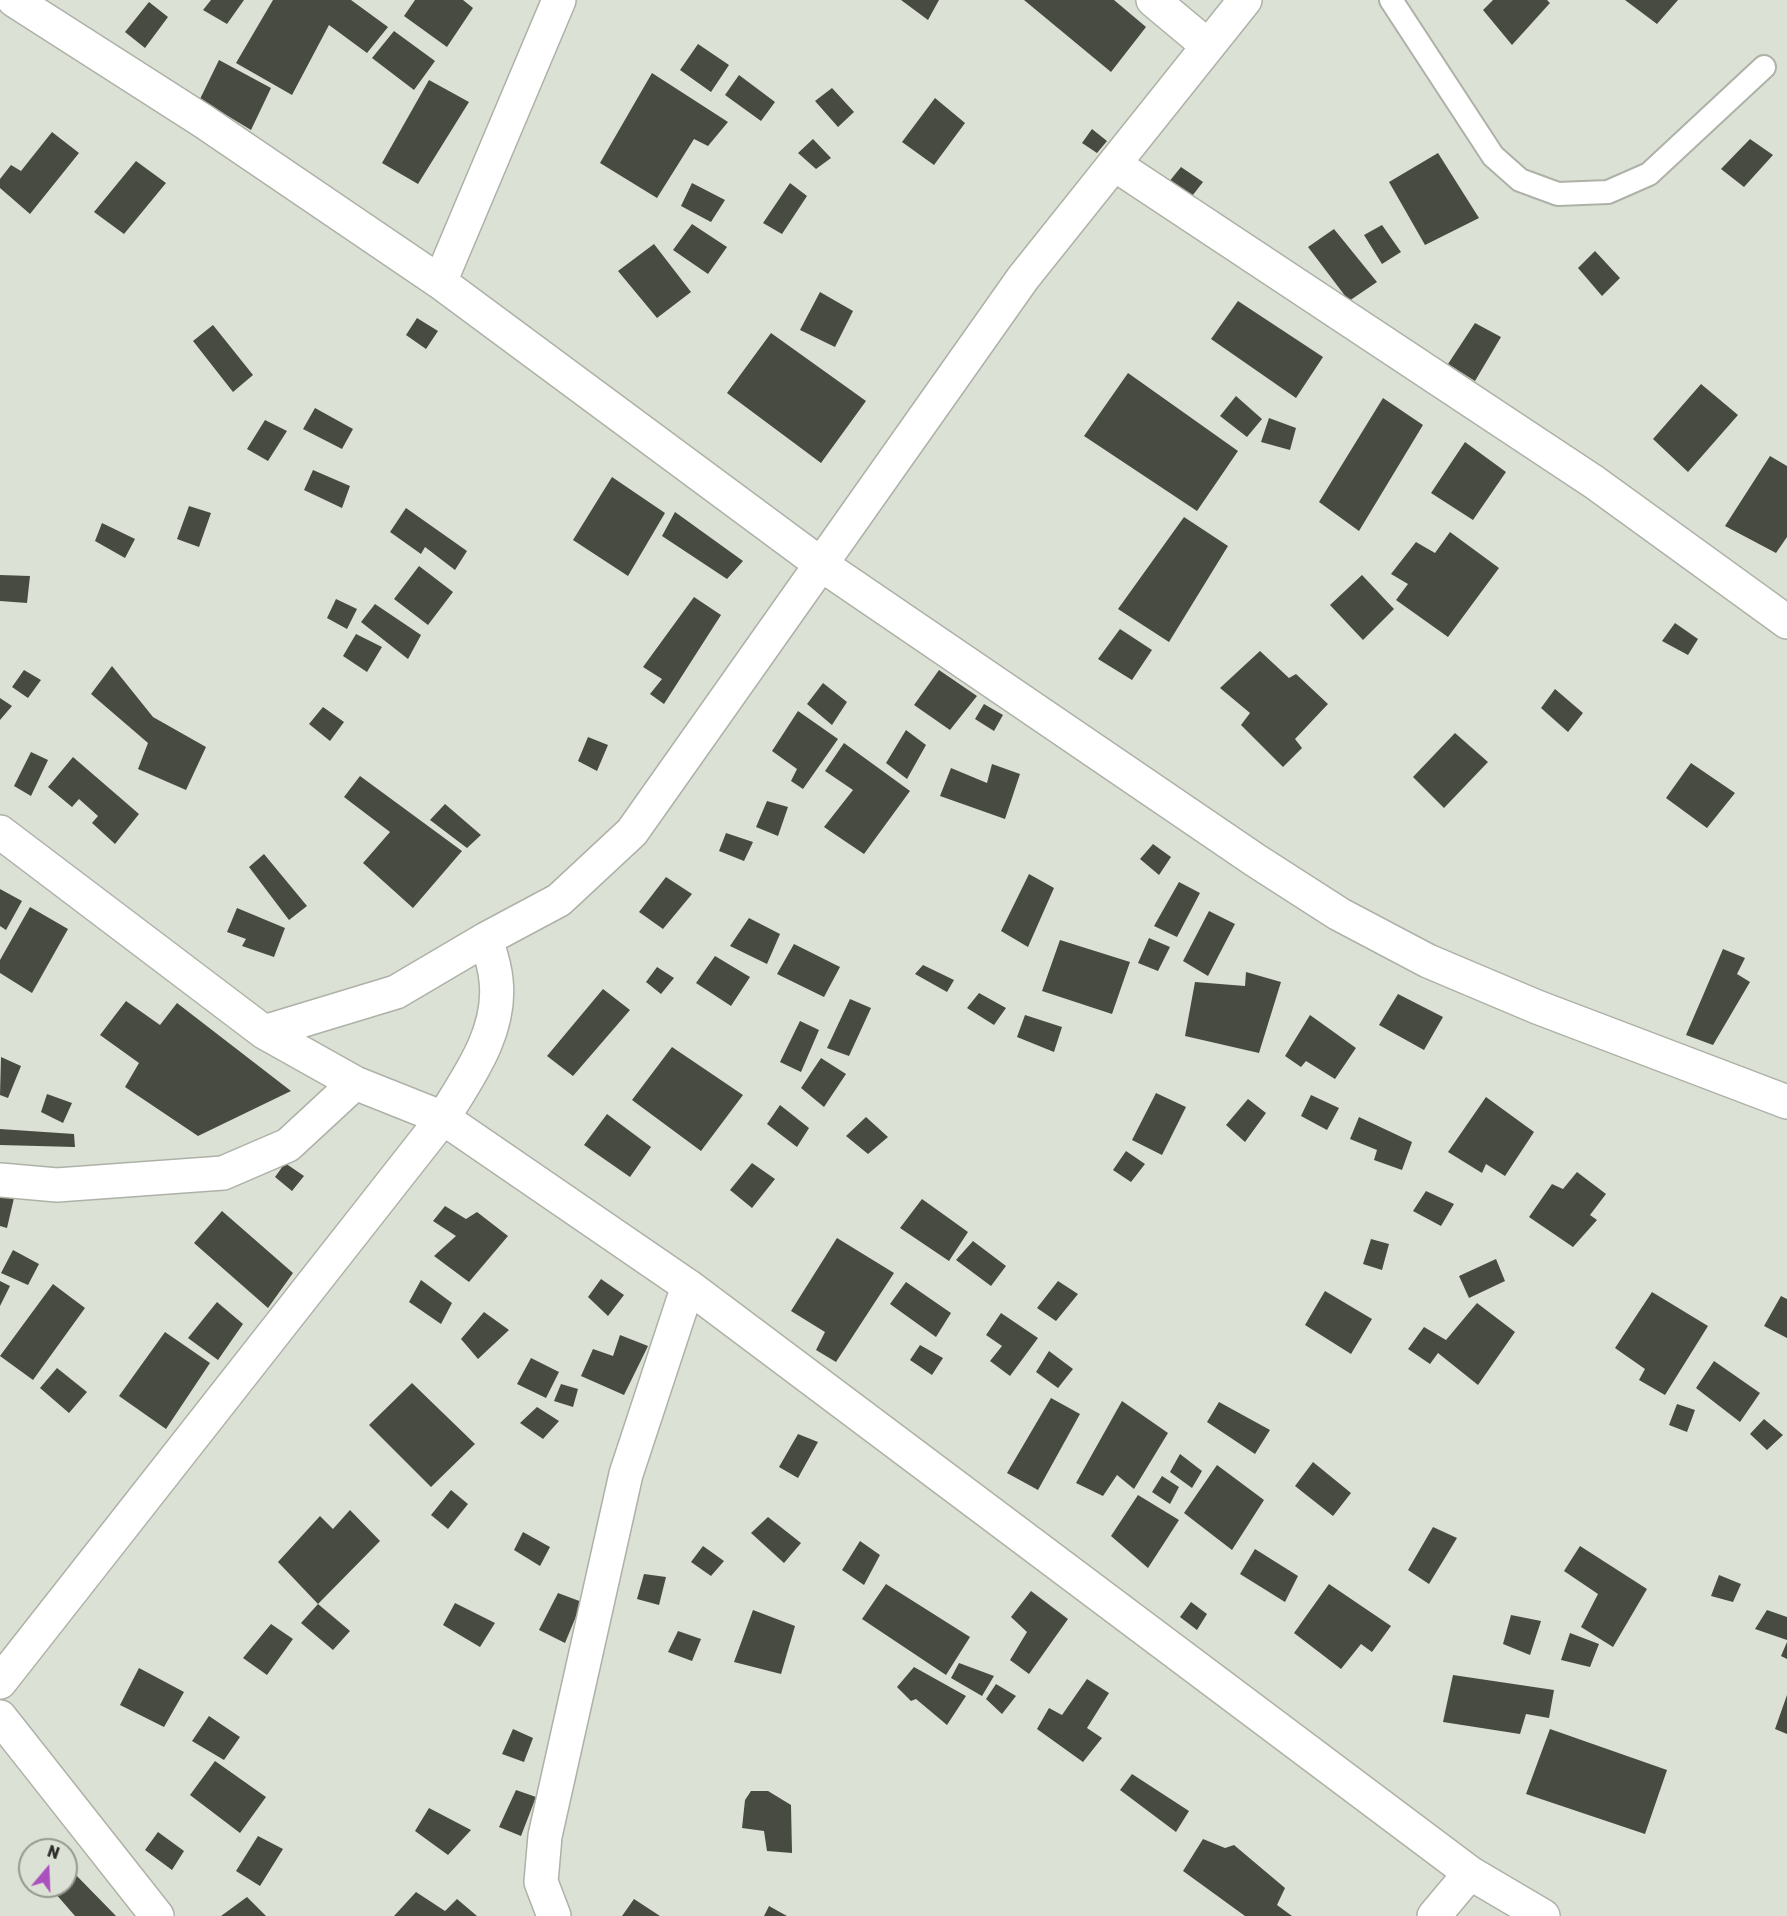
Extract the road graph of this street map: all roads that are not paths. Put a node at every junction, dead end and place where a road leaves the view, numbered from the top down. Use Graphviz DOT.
graph roads {
  1 [pos="14,0"];
  2 [pos="559,0"];
  3 [pos="1153,0"];
  4 [pos="1245,0"];
  5 [pos="1391,0"];
  6 [pos="1208,46"];
  7 [pos="1764,67"];
  8 [pos="1114,164"];
  9 [pos="440,282"];
  10 [pos="822,565"];
  11 [pos="1787,622"];
  12 [pos="0,832"];
  13 [pos="486,939"];
  14 [pos="264,1032"];
  15 [pos="355,1083"];
  16 [pos="1787,1102"];
  17 [pos="443,1118"];
  18 [pos="0,1180"];
  19 [pos="688,1286"];
  20 [pos="0,1682"];
  21 [pos="0,1717"];
  22 [pos="1470,1873"];
  23 [pos="157,1916"];
  24 [pos="554,1916"];
  25 [pos="1434,1916"];
  26 [pos="1543,1916"];
  1 -- 9 [label="street"];
  2 -- 9 [label="street"];
  3 -- 6 [label="street"];
  4 -- 6 [label="street"];
  5 -- 7 [label="lane"];
  6 -- 8 [label="street"];
  8 -- 10 [label="street"];
  8 -- 11 [label="street"];
  9 -- 10 [label="street"];
  10 -- 13 [label="street"];
  10 -- 16 [label="street"];
  12 -- 14 [label="street"];
  13 -- 14 [label="street"];
  13 -- 17 [label="street"];
  14 -- 15 [label="street"];
  15 -- 17 [label="street"];
  15 -- 18 [label="street"];
  17 -- 19 [label="street"];
  17 -- 20 [label="street"];
  19 -- 22 [label="street"];
  19 -- 24 [label="street"];
  21 -- 23 [label="street"];
  22 -- 25 [label="street"];
  22 -- 26 [label="street"];
}
